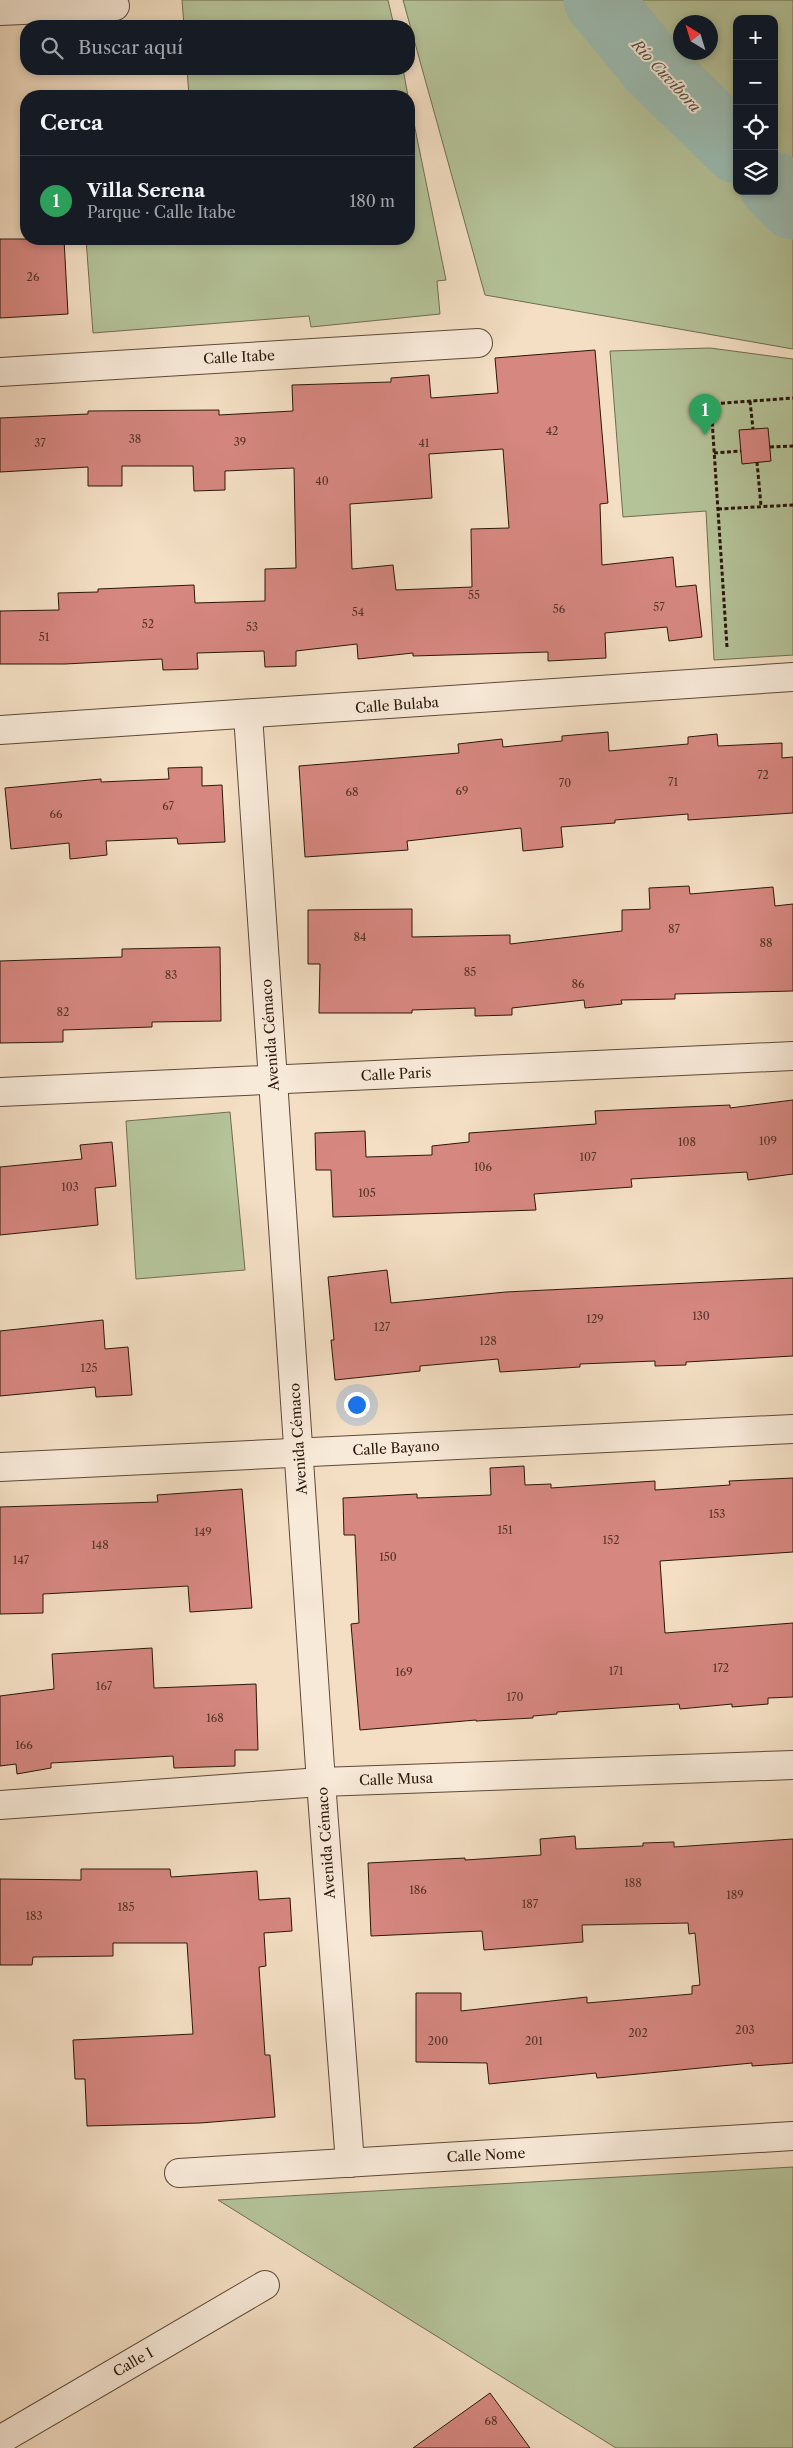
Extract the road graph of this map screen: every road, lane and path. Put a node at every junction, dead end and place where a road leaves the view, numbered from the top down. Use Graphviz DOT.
graph roads {
  1 [pos="114,6"];
  2 [pos="0,11"];
  3 [pos="478,343"];
  4 [pos="0,372"];
  5 [pos="793,398"];
  6 [pos="750,401"];
  7 [pos="753,429"];
  8 [pos="793,446"];
  9 [pos="770,447"];
  10 [pos="741,451"];
  11 [pos="714,454"];
  12 [pos="758,462"];
  13 [pos="793,505"];
  14 [pos="761,506"];
  15 [pos="718,509"];
  16 [pos="793,677"];
  17 [pos="730,682"];
  18 [pos="248,715"];
  19 [pos="0,730"];
  20 [pos="793,1056"];
  21 [pos="273,1080"];
  22 [pos="0,1092"];
  23 [pos="793,1428"];
  24 [pos="299,1453"];
  25 [pos="0,1467"];
  26 [pos="793,1765"];
  27 [pos="321,1782"];
  28 [pos="0,1804"];
  29 [pos="793,2136"];
  30 [pos="350,2163"];
  31 [pos="179,2173"];
  32 [pos="265,2285"];
  33 [pos="0,2440"];
  1 -- 2 [label="street"];
  3 -- 4 [label="street, Calle Itabe"];
  5 -- 6 [label="path"];
  6 -- 7 [label="path"];
  6 -- 11 [label="path"];
  8 -- 9 [label="path"];
  10 -- 11 [label="path"];
  11 -- 15 [label="path"];
  12 -- 14 [label="path"];
  13 -- 14 [label="path"];
  14 -- 15 [label="path"];
  15 -- 17 [label="path"];
  16 -- 17 [label="street, Calle Bulaba"];
  17 -- 18 [label="street, Calle Bulaba"];
  18 -- 19 [label="street, Calle Bulaba"];
  18 -- 21 [label="street, Avenida Cémaco"];
  20 -- 21 [label="street, Calle Paris"];
  21 -- 22 [label="street, Calle Paris"];
  21 -- 24 [label="street, Avenida Cémaco"];
  23 -- 24 [label="street, Calle Bayano"];
  24 -- 25 [label="street, Calle Bayano"];
  24 -- 27 [label="street, Avenida Cémaco"];
  26 -- 27 [label="street, Calle Musa"];
  27 -- 28 [label="street, Calle Musa"];
  27 -- 30 [label="street, Avenida Cémaco"];
  29 -- 30 [label="street, Calle Nome"];
  30 -- 31 [label="street, Calle Nome"];
  32 -- 33 [label="street, Calle I"];
}
